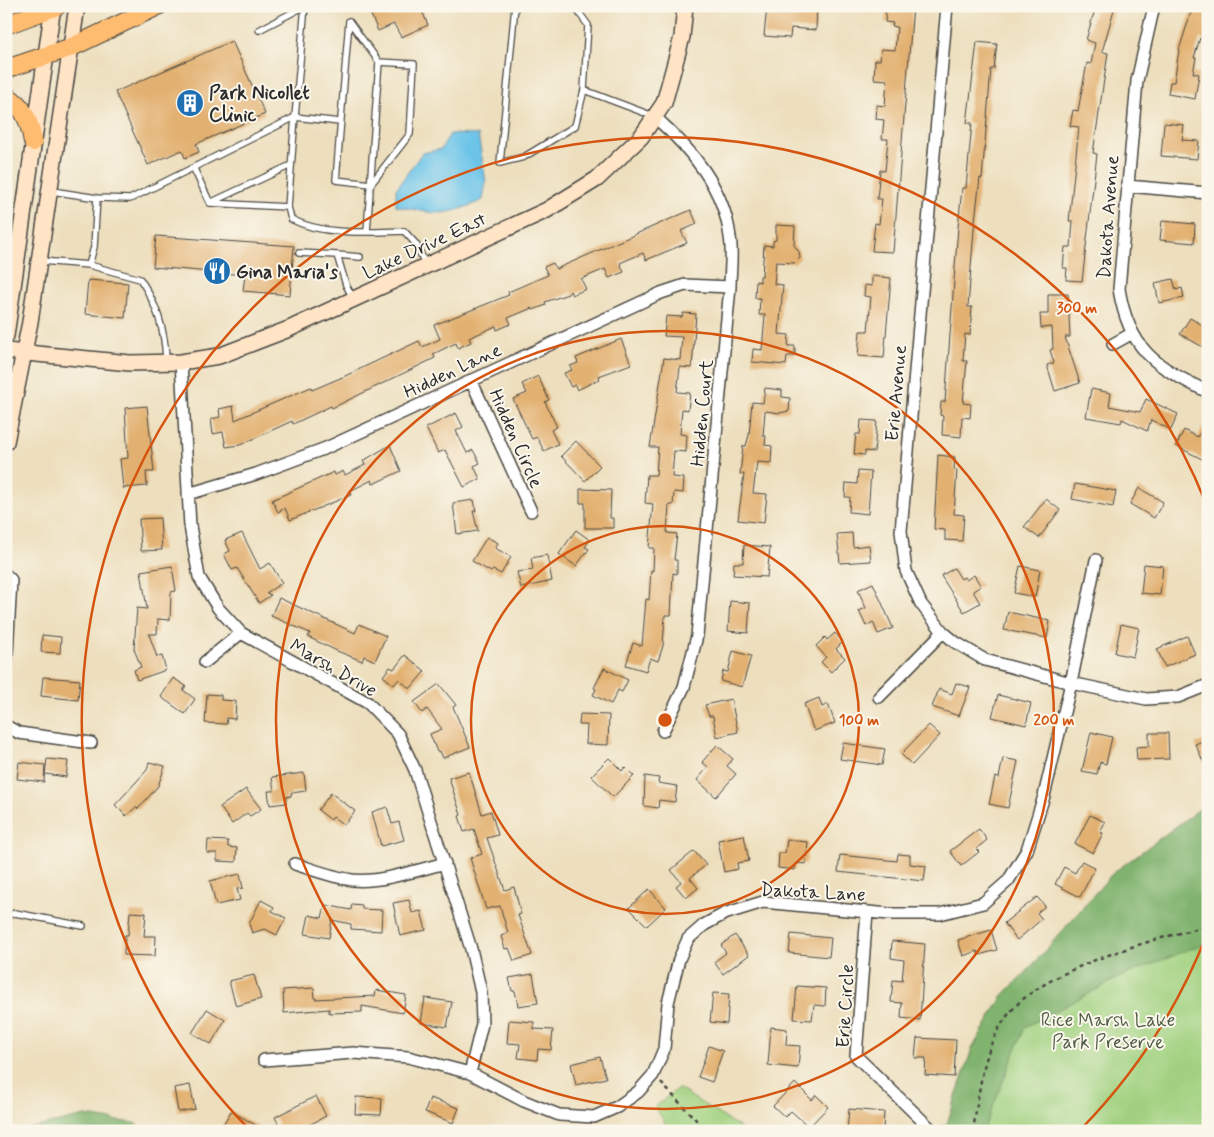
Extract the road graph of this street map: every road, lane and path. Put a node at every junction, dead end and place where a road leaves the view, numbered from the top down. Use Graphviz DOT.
graph roads {
  1 [pos="77,6"];
  2 [pos="158,6"];
  3 [pos="515,6"];
  4 [pos="574,6"];
  5 [pos="685,6"];
  6 [pos="946,6"];
  7 [pos="1154,6"];
  8 [pos="54,7"];
  9 [pos="6,25"];
  10 [pos="259,30"];
  11 [pos="72,47"];
  12 [pos="44,57"];
  13 [pos="379,62"];
  14 [pos="6,70"];
  15 [pos="584,90"];
  16 [pos="6,96"];
  17 [pos="295,117"];
  18 [pos="654,117"];
  19 [pos="340,122"];
  20 [pos="33,142"];
  21 [pos="291,164"];
  22 [pos="194,169"];
  23 [pos="371,184"];
  24 [pos="1127,186"];
  25 [pos="49,191"];
  26 [pos="1208,193"];
  27 [pos="97,198"];
  28 [pos="210,203"];
  29 [pos="288,207"];
  30 [pos="368,232"];
  31 [pos="299,254"];
  32 [pos="337,255"];
  33 [pos="360,257"];
  34 [pos="39,261"];
  35 [pos="89,265"];
  36 [pos="427,267"];
  37 [pos="730,287"];
  38 [pos="354,300"];
  39 [pos="1131,334"];
  40 [pos="6,336"];
  41 [pos="1113,344"];
  42 [pos="6,350"];
  43 [pos="24,352"];
  44 [pos="166,362"];
  45 [pos="181,362"];
  46 [pos="471,380"];
  47 [pos="1208,392"];
  48 [pos="6,442"];
  49 [pos="188,494"];
  50 [pos="530,511"];
  51 [pos="1096,560"];
  52 [pos="6,575"];
  53 [pos="943,632"];
  54 [pos="241,633"];
  55 [pos="205,662"];
  56 [pos="6,672"];
  57 [pos="1071,683"];
  58 [pos="1208,685"];
  59 [pos="879,697"];
  60 [pos="6,726"];
  61 [pos="663,731"];
  62 [pos="91,743"];
  63 [pos="444,863"];
  64 [pos="295,864"];
  65 [pos="867,912"];
  66 [pos="6,916"];
  67 [pos="83,926"];
  68 [pos="1208,926"];
  69 [pos="264,1060"];
  70 [pos="470,1073"];
  71 [pos="653,1075"];
  72 [pos="702,1131"];
  73 [pos="933,1131"];
  74 [pos="973,1131"];
  1 -- 11 [label="street"];
  2 -- 11 [label="main road"];
  3 -- 15 [label="lane"];
  4 -- 15 [label="lane"];
  5 -- 18 [label="street, Lake Drive East"];
  6 -- 53 [label="street, Erie Avenue"];
  7 -- 24 [label="street, Dakota Avenue"];
  8 -- 9 [label="main road"];
  8 -- 12 [label="street"];
  10 -- 17 [label="lane"];
  11 -- 12 [label="main road"];
  11 -- 25 [label="street"];
  12 -- 14 [label="main road"];
  12 -- 20 [label="street"];
  13 -- 19 [label="lane"];
  13 -- 23 [label="lane"];
  13 -- 23 [label="lane"];
  15 -- 18 [label="lane"];
  16 -- 20 [label="main road"];
  17 -- 19 [label="lane"];
  17 -- 21 [label="lane"];
  17 -- 22 [label="lane"];
  18 -- 36 [label="street, Lake Drive East"];
  18 -- 37 [label="street, Hidden Court"];
  19 -- 23 [label="lane"];
  20 -- 40 [label="street"];
  21 -- 28 [label="lane"];
  21 -- 29 [label="lane"];
  22 -- 27 [label="lane"];
  22 -- 28 [label="lane"];
  23 -- 30 [label="lane"];
  24 -- 26 [label="street"];
  24 -- 39 [label="street, Dakota Avenue"];
  25 -- 27 [label="lane"];
  25 -- 34 [label="street"];
  27 -- 35 [label="lane"];
  28 -- 29 [label="lane"];
  29 -- 30 [label="lane"];
  30 -- 36 [label="lane"];
  31 -- 32 [label="lane"];
  32 -- 33 [label="lane"];
  32 -- 38 [label="lane"];
  34 -- 35 [label="lane"];
  34 -- 43 [label="street"];
  35 -- 44 [label="lane"];
  36 -- 38 [label="street, Lake Drive East"];
  37 -- 46 [label="street, Hidden Lane"];
  37 -- 61 [label="street, Hidden Court"];
  38 -- 45 [label="street, Lake Drive East"];
  39 -- 41 [label="street"];
  39 -- 47 [label="street, Dakota Avenue"];
  42 -- 43 [label="street, Lake Drive East"];
  43 -- 44 [label="street, Lake Drive East"];
  43 -- 48 [label="street"];
  44 -- 45 [label="street, Lake Drive East"];
  45 -- 49 [label="street, Marsh Drive"];
  46 -- 49 [label="street, Hidden Lane"];
  46 -- 50 [label="street, Hidden Circle"];
  49 -- 54 [label="street, Marsh Drive"];
  51 -- 57 [label="street, Dakota Lane"];
  52 -- 56 [label="street"];
  53 -- 57 [label="street, Erie Avenue"];
  53 -- 59 [label="street"];
  54 -- 55 [label="street"];
  54 -- 63 [label="street, Marsh Drive"];
  57 -- 58 [label="street, Erie Avenue"];
  57 -- 65 [label="street, Dakota Lane"];
  60 -- 62 [label="street"];
  63 -- 64 [label="street"];
  63 -- 70 [label="street, Marsh Drive"];
  65 -- 71 [label="street, Dakota Lane"];
  65 -- 73 [label="street, Erie Circle"];
  66 -- 67 [label="lane"];
  68 -- 74 [label="path"];
  69 -- 70 [label="street, Dakota Lane"];
  70 -- 71 [label="street, Dakota Lane"];
  71 -- 72 [label="path"];
}
